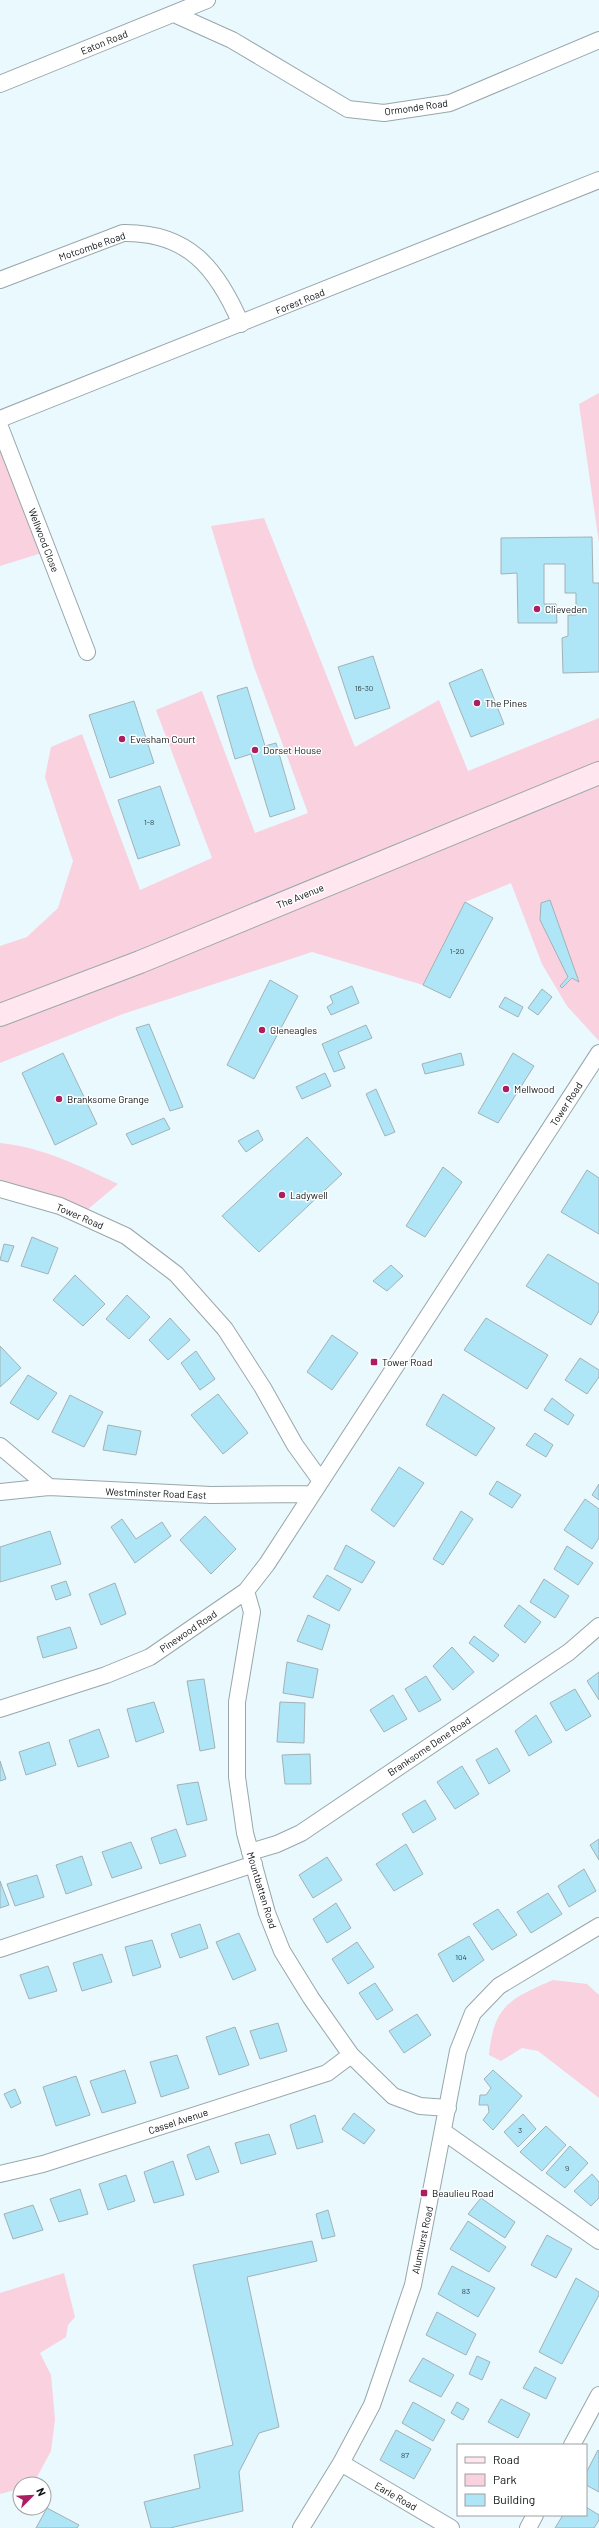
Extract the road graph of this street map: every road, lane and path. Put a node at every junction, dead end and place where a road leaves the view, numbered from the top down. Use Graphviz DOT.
graph roads {
  1 [pos="207,0"];
  2 [pos="174,14"];
  3 [pos="599,40"];
  4 [pos="0,84"];
  5 [pos="599,180"];
  6 [pos="0,280"];
  7 [pos="241,324"];
  8 [pos="0,419"];
  9 [pos="0,427"];
  10 [pos="87,652"];
  11 [pos="599,773"];
  12 [pos="0,1014"];
  13 [pos="599,1053"];
  14 [pos="0,1189"];
  15 [pos="0,1446"];
  16 [pos="321,1481"];
  17 [pos="49,1487"];
  18 [pos="0,1492"];
  19 [pos="312,1494"];
  20 [pos="246,1591"];
  21 [pos="599,1626"];
  22 [pos="0,1709"];
  23 [pos="252,1858"];
  24 [pos="599,1926"];
  25 [pos="0,1949"];
  26 [pos="351,2055"];
  27 [pos="448,2108"];
  28 [pos="444,2132"];
  29 [pos="0,2174"];
  30 [pos="599,2241"];
  31 [pos="599,2394"];
  32 [pos="573,2444"];
  33 [pos="341,2464"];
  34 [pos="534,2516"];
  35 [pos="301,2528"];
  36 [pos="451,2528"];
  37 [pos="528,2528"];
  1 -- 2 [label="street, Eaton Road"];
  2 -- 3 [label="street, Ormonde Road"];
  2 -- 4 [label="street, Eaton Road"];
  5 -- 7 [label="street, Forest Road"];
  6 -- 7 [label="street, Motcombe Road"];
  7 -- 8 [label="street, Forest Road"];
  9 -- 10 [label="street, Wellwood Close"];
  11 -- 12 [label="main road, The Avenue"];
  13 -- 16 [label="street, Tower Road"];
  14 -- 16 [label="street, Tower Road"];
  15 -- 17 [label="street"];
  16 -- 19 [label="street, Pinewood Road"];
  17 -- 18 [label="street, Westminster Road East"];
  17 -- 19 [label="street, Westminster Road East"];
  19 -- 20 [label="street, Pinewood Road"];
  20 -- 22 [label="street, Pinewood Road"];
  20 -- 23 [label="street, Mountbatten Road"];
  21 -- 23 [label="street, Branksome Dene Road"];
  23 -- 25 [label="street"];
  23 -- 26 [label="street, Mountbatten Road"];
  24 -- 27 [label="street, Alumhurst Road"];
  26 -- 27 [label="street, Mountbatten Road"];
  26 -- 29 [label="street, Cassel Avenue"];
  27 -- 28 [label="street, Alumhurst Road"];
  28 -- 30 [label="street"];
  28 -- 33 [label="street, Alumhurst Road"];
  31 -- 32 [label="street"];
  33 -- 35 [label="street, Alumhurst Road"];
  33 -- 36 [label="street, Earle Road"];
  34 -- 37 [label="street"];
}
